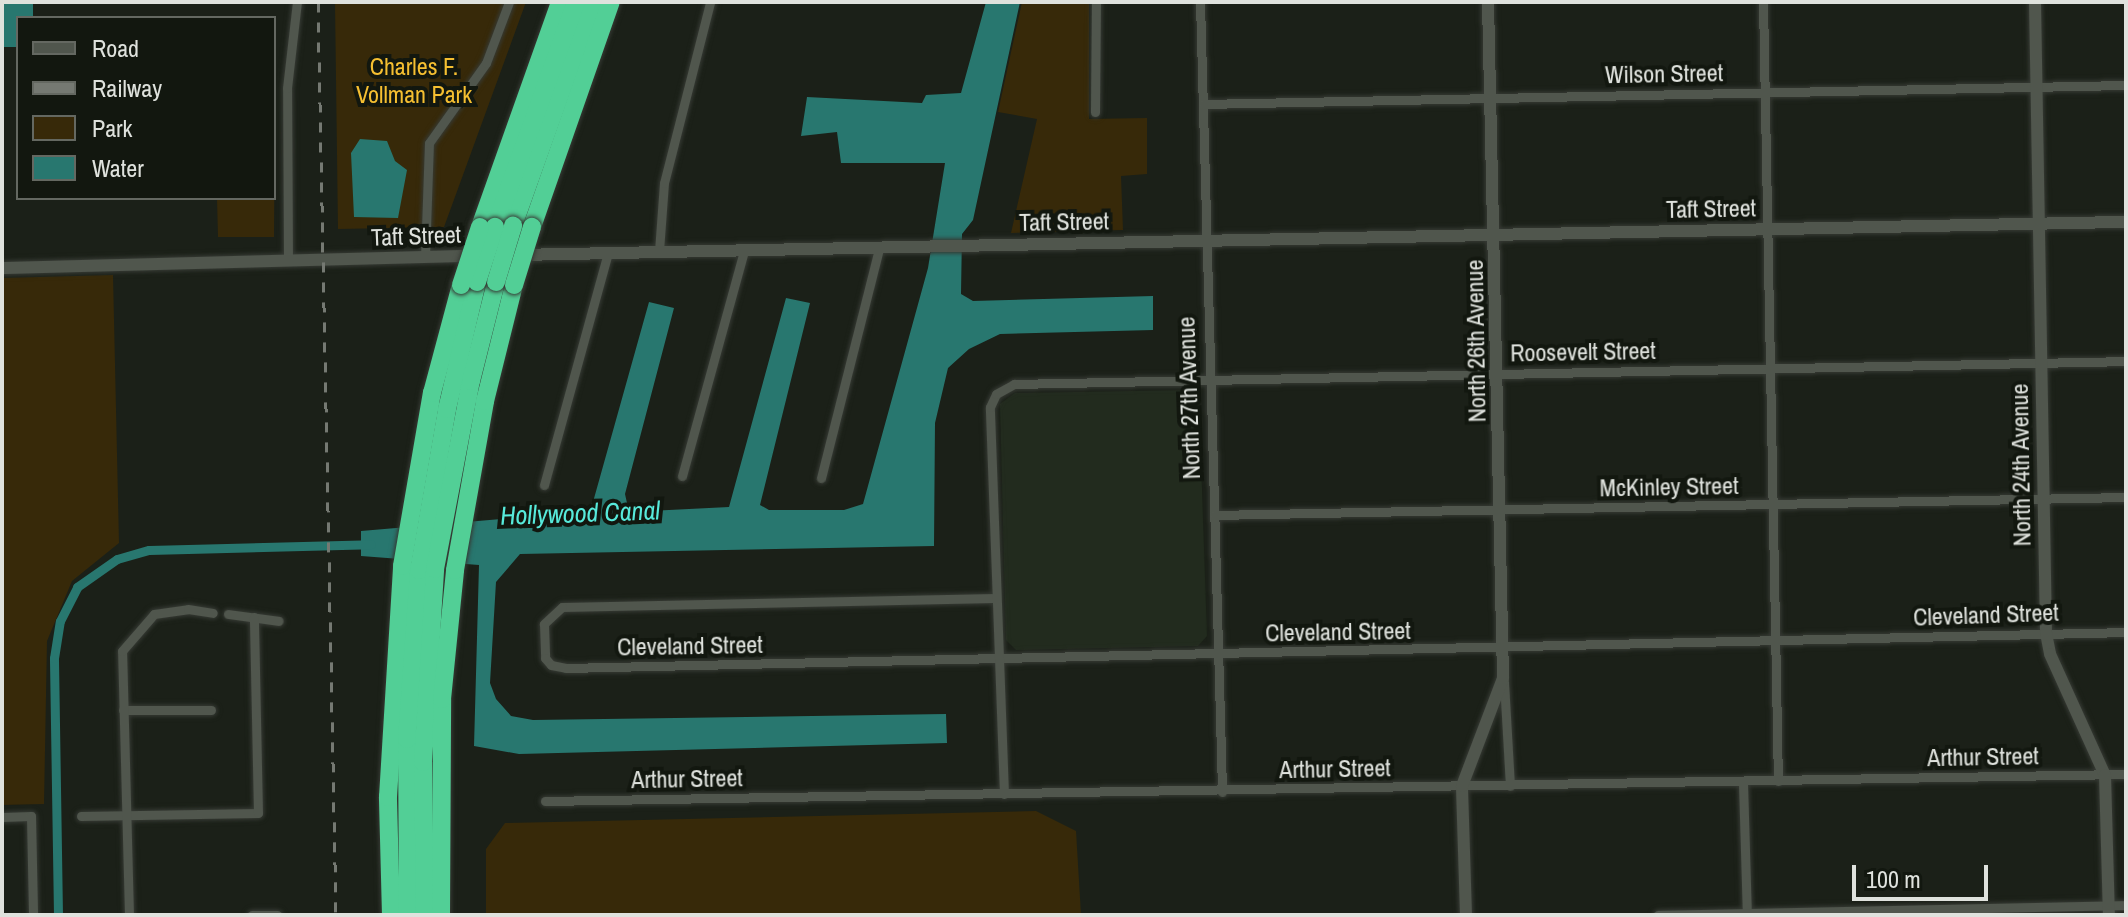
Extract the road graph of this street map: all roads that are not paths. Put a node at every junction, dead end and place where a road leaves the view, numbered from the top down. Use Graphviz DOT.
graph roads {
  1 [pos="297,2"];
  2 [pos="509,2"];
  3 [pos="560,2"];
  4 [pos="576,2"];
  5 [pos="593,2"];
  6 [pos="611,2"];
  7 [pos="710,2"];
  8 [pos="1096,2"];
  9 [pos="1200,2"];
  10 [pos="1488,2"];
  11 [pos="1763,2"];
  12 [pos="2035,2"];
  13 [pos="2126,85"];
  14 [pos="2036,86"];
  15 [pos="1765,92"];
  16 [pos="1489,96"];
  17 [pos="1203,104"];
  18 [pos="1095,112"];
  19 [pos="2126,222"];
  20 [pos="2039,224"];
  21 [pos="505,226"];
  22 [pos="1768,230"];
  23 [pos="1495,234"];
  24 [pos="1204,243"];
  25 [pos="879,248"];
  26 [pos="659,251"];
  27 [pos="744,251"];
  28 [pos="608,253"];
  29 [pos="425,257"];
  30 [pos="288,261"];
  31 [pos="2,268"];
  32 [pos="487,284"];
  33 [pos="2126,361"];
  34 [pos="2041,363"];
  35 [pos="1771,368"];
  36 [pos="1499,374"];
  37 [pos="1206,379"];
  38 [pos="682,476"];
  39 [pos="821,478"];
  40 [pos="544,485"];
  41 [pos="2126,497"];
  42 [pos="2044,499"];
  43 [pos="1772,505"];
  44 [pos="1501,511"];
  45 [pos="1214,515"];
  46 [pos="436,517"];
  47 [pos="419,568"];
  48 [pos="995,598"];
  49 [pos="213,613"];
  50 [pos="228,614"];
  51 [pos="254,617"];
  52 [pos="279,621"];
  53 [pos="2126,632"];
  54 [pos="2046,633"];
  55 [pos="1776,643"];
  56 [pos="1502,649"];
  57 [pos="1218,655"];
  58 [pos="996,659"];
  59 [pos="1503,678"];
  60 [pos="123,710"];
  61 [pos="211,710"];
  62 [pos="2126,774"];
  63 [pos="2105,775"];
  64 [pos="1778,781"];
  65 [pos="1743,783"];
  66 [pos="1462,786"];
  67 [pos="1510,786"];
  68 [pos="1222,792"];
  69 [pos="1004,794"];
  70 [pos="545,801"];
  71 [pos="124,815"];
  72 [pos="81,816"];
  73 [pos="2,817"];
  74 [pos="2126,905"];
  75 [pos="2109,910"];
  76 [pos="1747,914"];
  77 [pos="33,915"];
  78 [pos="129,915"];
  79 [pos="252,915"];
  80 [pos="277,915"];
  81 [pos="391,915"];
  82 [pos="408,915"];
  83 [pos="425,915"];
  84 [pos="441,915"];
  85 [pos="1466,915"];
  86 [pos="1658,915"];
  1 -- 30 [label="street"];
  2 -- 29 [label="street"];
  3 -- 21 [label="highway"];
  4 -- 21 [label="highway"];
  5 -- 21 [label="highway"];
  6 -- 21 [label="highway"];
  7 -- 26 [label="street"];
  8 -- 18 [label="street"];
  9 -- 17 [label="street, North 27th Avenue"];
  10 -- 16 [label="street, North 26th Avenue"];
  11 -- 15 [label="street"];
  12 -- 14 [label="street, North 24th Avenue"];
  13 -- 14 [label="street, Wilson Street"];
  14 -- 15 [label="street, Wilson Street"];
  14 -- 20 [label="street, North 24th Avenue"];
  15 -- 16 [label="street, Wilson Street"];
  15 -- 22 [label="street"];
  16 -- 17 [label="street, Wilson Street"];
  16 -- 23 [label="street, North 26th Avenue"];
  17 -- 24 [label="street, North 27th Avenue"];
  19 -- 20 [label="street, Taft Street"];
  20 -- 22 [label="street, Taft Street"];
  20 -- 34 [label="street, North 24th Avenue"];
  21 -- 32 [label="highway, bridge"];
  21 -- 32 [label="highway, bridge"];
  22 -- 23 [label="street, Taft Street"];
  22 -- 35 [label="street"];
  23 -- 24 [label="street, Taft Street"];
  23 -- 36 [label="street, North 26th Avenue"];
  24 -- 25 [label="street, Taft Street"];
  24 -- 37 [label="street, North 27th Avenue"];
  25 -- 27 [label="street, Taft Street"];
  25 -- 39 [label="street"];
  26 -- 27 [label="street, Taft Street"];
  26 -- 28 [label="street, Taft Street"];
  27 -- 38 [label="street"];
  28 -- 29 [label="street, Taft Street"];
  28 -- 40 [label="street"];
  29 -- 30 [label="street, Taft Street"];
  30 -- 31 [label="street, Taft Street"];
  32 -- 46 [label="highway"];
  32 -- 46 [label="highway"];
  33 -- 34 [label="street, Roosevelt Street"];
  34 -- 35 [label="street, Roosevelt Street"];
  34 -- 42 [label="street, North 24th Avenue"];
  35 -- 36 [label="street, Roosevelt Street"];
  35 -- 43 [label="street"];
  36 -- 37 [label="street, Roosevelt Street"];
  36 -- 44 [label="street, North 26th Avenue"];
  37 -- 45 [label="street, North 27th Avenue"];
  37 -- 48 [label="street, Roosevelt Street"];
  41 -- 42 [label="street, McKinley Street"];
  42 -- 43 [label="street, McKinley Street"];
  42 -- 54 [label="street, North 24th Avenue"];
  43 -- 44 [label="street, McKinley Street"];
  43 -- 55 [label="street"];
  44 -- 45 [label="street, McKinley Street"];
  44 -- 56 [label="street, North 26th Avenue"];
  45 -- 57 [label="street, North 27th Avenue"];
  46 -- 47 [label="highway"];
  46 -- 47 [label="highway"];
  46 -- 84 [label="highway"];
  47 -- 81 [label="highway"];
  47 -- 82 [label="highway"];
  47 -- 83 [label="highway"];
  48 -- 58 [label="street"];
  48 -- 58 [label="street, Cleveland Street"];
  49 -- 60 [label="street"];
  50 -- 51 [label="street"];
  51 -- 52 [label="street"];
  51 -- 71 [label="street"];
  53 -- 54 [label="street, Cleveland Street"];
  54 -- 55 [label="street, Cleveland Street"];
  54 -- 63 [label="street, North 24th Avenue"];
  55 -- 56 [label="street, Cleveland Street"];
  55 -- 64 [label="street"];
  56 -- 57 [label="street, Cleveland Street"];
  56 -- 59 [label="street, North 26th Avenue"];
  57 -- 58 [label="street, Cleveland Street"];
  57 -- 68 [label="street, North 27th Avenue"];
  58 -- 69 [label="street"];
  59 -- 66 [label="street, North 26th Avenue"];
  59 -- 67 [label="street, North 26th Avenue"];
  60 -- 61 [label="street"];
  60 -- 71 [label="street"];
  62 -- 63 [label="street, Arthur Street"];
  63 -- 64 [label="street, Arthur Street"];
  63 -- 75 [label="street, North 24th Avenue"];
  64 -- 65 [label="street, Arthur Street"];
  65 -- 67 [label="street, Arthur Street"];
  65 -- 76 [label="street"];
  66 -- 67 [label="street, Arthur Street"];
  66 -- 68 [label="street, Arthur Street"];
  66 -- 85 [label="street, North 26th Avenue"];
  68 -- 69 [label="street, Arthur Street"];
  69 -- 70 [label="street, Arthur Street"];
  71 -- 72 [label="street"];
  71 -- 78 [label="street"];
  73 -- 77 [label="street"];
  74 -- 75 [label="street"];
  75 -- 76 [label="street"];
  76 -- 86 [label="street"];
  79 -- 80 [label="street"];
}
